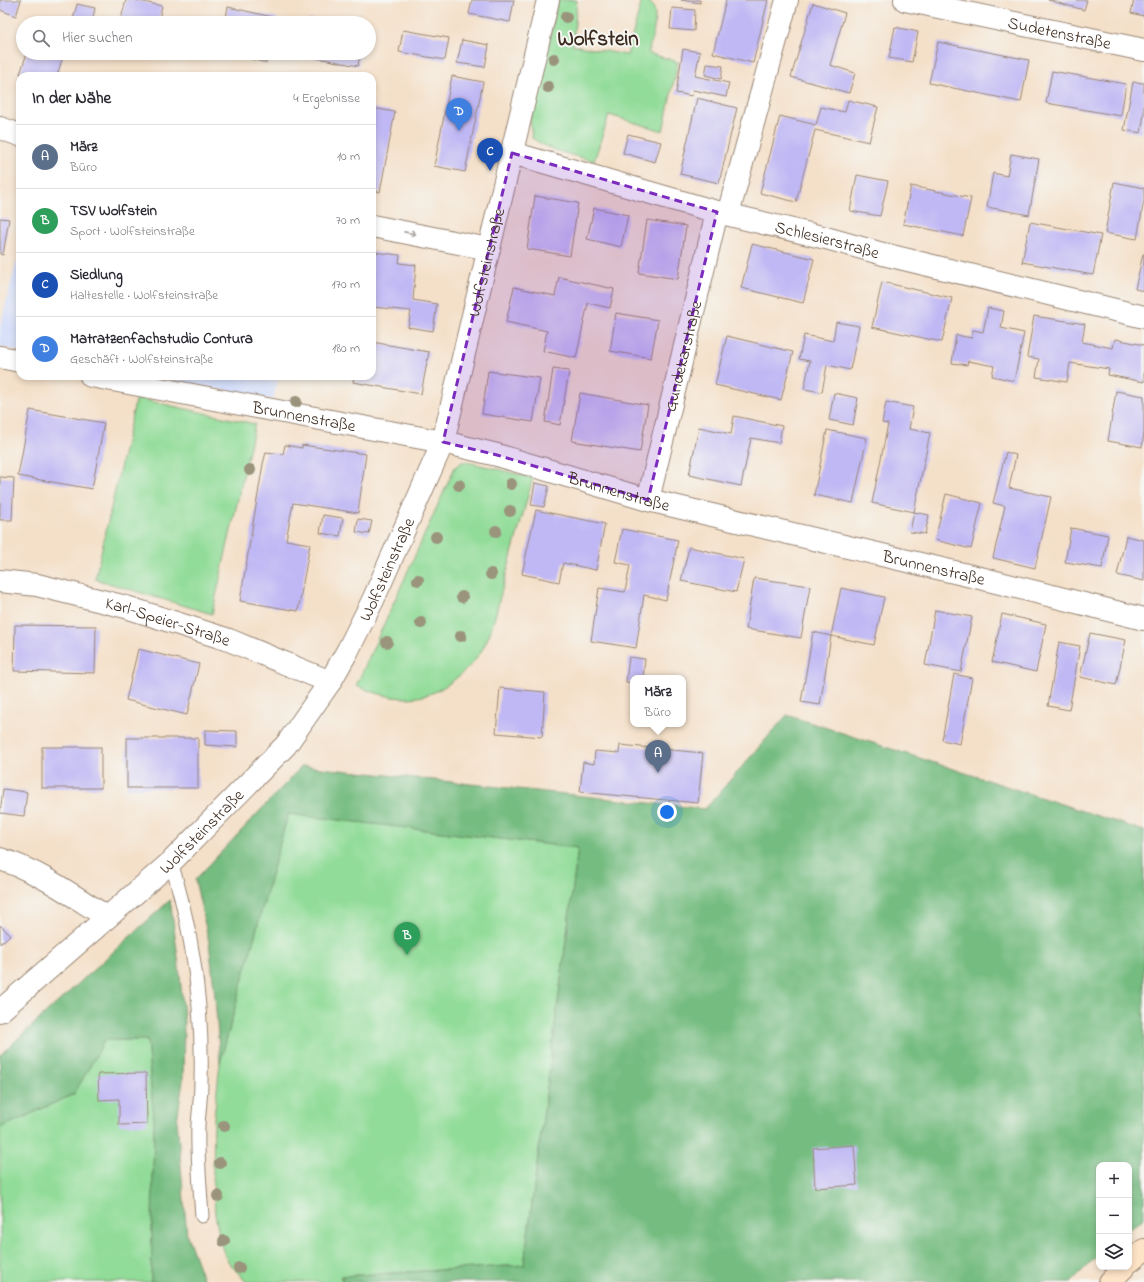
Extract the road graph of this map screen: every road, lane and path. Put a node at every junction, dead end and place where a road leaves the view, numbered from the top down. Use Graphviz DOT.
graph roads {
  1 [pos="548,0"];
  2 [pos="787,0"];
  3 [pos="905,0"];
  4 [pos="1144,50"];
  5 [pos="0,128"];
  6 [pos="16,134"];
  7 [pos="512,153"];
  8 [pos="722,213"];
  9 [pos="376,227"];
  10 [pos="489,248"];
  11 [pos="1144,317"];
  12 [pos="0,357"];
  13 [pos="16,361"];
  14 [pos="112,380"];
  15 [pos="443,442"];
  16 [pos="648,500"];
  17 [pos="0,581"];
  18 [pos="1144,619"];
  19 [pos="330,682"];
  20 [pos="0,859"];
  21 [pos="171,862"];
  22 [pos="107,918"];
  23 [pos="0,1010"];
  24 [pos="202,1216"];
  25 [pos="1144,1250"];
  26 [pos="1132,1260"];
  27 [pos="1121,1270"];
  28 [pos="1110,1282"];
  1 -- 7 [label="street, Wolfsteinstraße"];
  2 -- 8 [label="street, Gundekarstraße"];
  3 -- 4 [label="street, Sudetenstraße"];
  5 -- 6 [label="street"];
  7 -- 8 [label="street, Schlesierstraße"];
  7 -- 10 [label="street, Wolfsteinstraße"];
  8 -- 11 [label="street, Schlesierstraße"];
  8 -- 16 [label="street, Gundekarstraße"];
  9 -- 10 [label="street, one-way"];
  10 -- 15 [label="street, Wolfsteinstraße"];
  12 -- 13 [label="street"];
  14 -- 15 [label="street, Brunnenstraße"];
  15 -- 16 [label="street, Brunnenstraße"];
  15 -- 19 [label="street, Wolfsteinstraße"];
  16 -- 18 [label="street, Brunnenstraße"];
  17 -- 19 [label="street, Karl-Speier-Straße"];
  19 -- 21 [label="street, Wolfsteinstraße"];
  20 -- 22 [label="street"];
  21 -- 22 [label="street, Wolfsteinstraße"];
  21 -- 24 [label="lane"];
  22 -- 23 [label="street, Wolfsteinstraße"];
  25 -- 26 [label="main road"];
  27 -- 28 [label="main road"];
}
